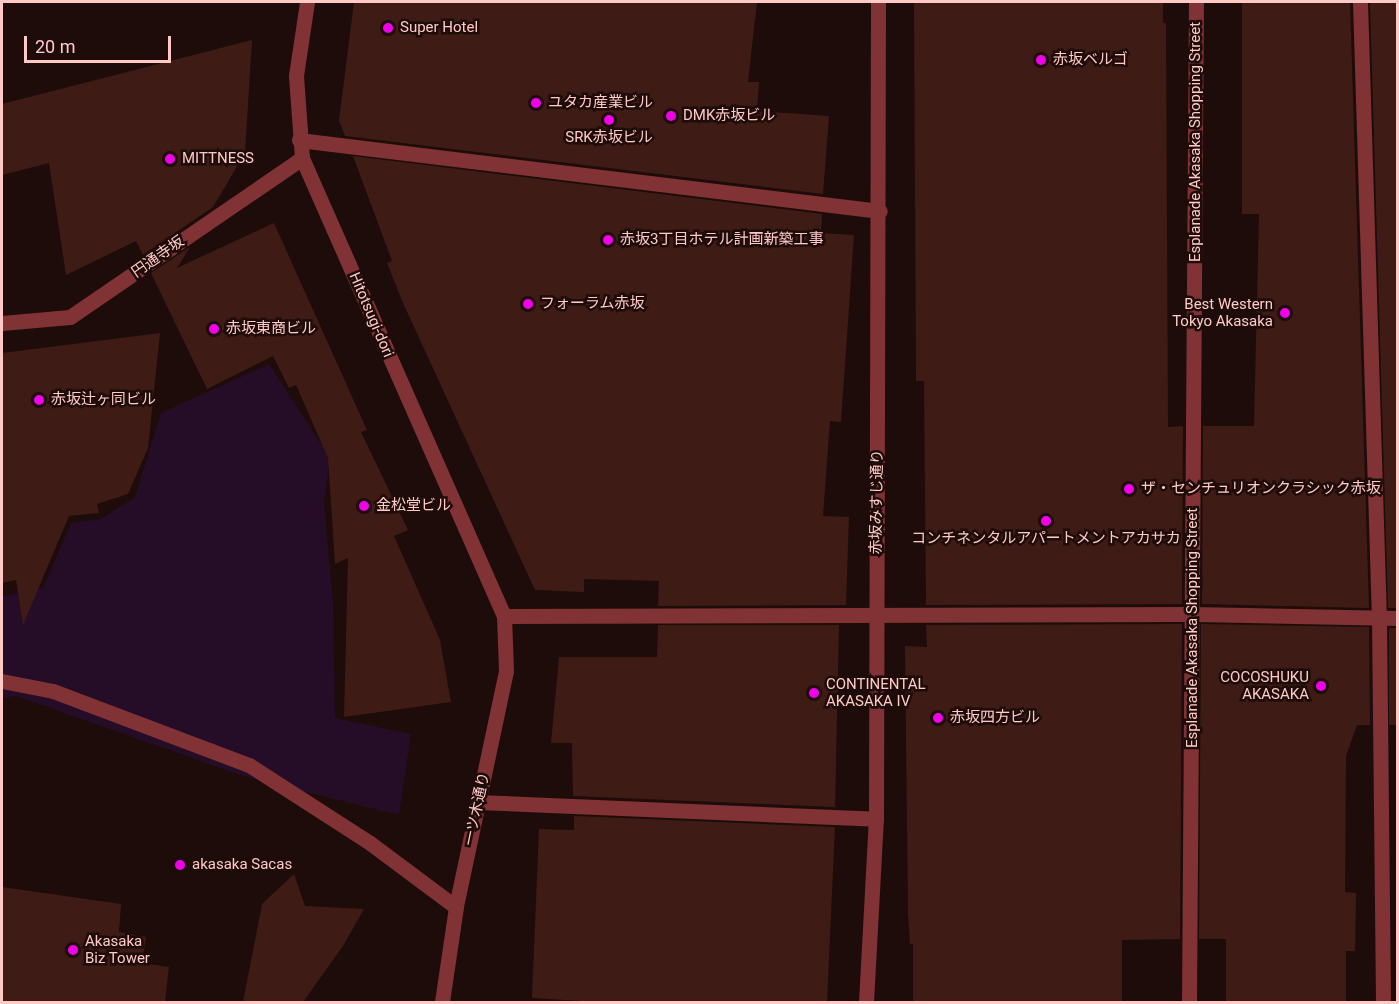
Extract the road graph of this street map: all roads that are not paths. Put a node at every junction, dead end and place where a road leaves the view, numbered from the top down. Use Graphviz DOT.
graph roads {
  1 [pos="306,2"];
  2 [pos="878,2"];
  3 [pos="1196,2"];
  4 [pos="1360,2"];
  5 [pos="299,140"];
  6 [pos="302,158"];
  7 [pos="880,212"];
  8 [pos="2,323"];
  9 [pos="1193,614"];
  10 [pos="504,616"];
  11 [pos="876,616"];
  12 [pos="1398,618"];
  13 [pos="1379,619"];
  14 [pos="2,681"];
  15 [pos="478,802"];
  16 [pos="876,819"];
  17 [pos="456,907"];
  18 [pos="442,1002"];
  19 [pos="866,1002"];
  20 [pos="1190,1002"];
  21 [pos="1383,1002"];
  1 -- 5 [label="street, Hitotsugi-dori"];
  2 -- 7 [label="street, 赤坂みすじ通り"];
  3 -- 9 [label="street, Esplanade Akasaka Shopping Street"];
  4 -- 13 [label="street"];
  5 -- 6 [label="street, Hitotsugi-dori"];
  5 -- 7 [label="street"];
  6 -- 8 [label="street, 円通寺坂"];
  6 -- 10 [label="street, Hitotsugi-dori"];
  7 -- 11 [label="street, 赤坂みすじ通り"];
  9 -- 11 [label="street"];
  9 -- 13 [label="street"];
  9 -- 20 [label="street, Esplanade Akasaka Shopping Street"];
  10 -- 11 [label="street"];
  10 -- 15 [label="street, 一ツ木通り"];
  11 -- 16 [label="street, 赤坂みすじ通り"];
  12 -- 13 [label="street"];
  13 -- 21 [label="street"];
  14 -- 17 [label="street"];
  15 -- 16 [label="street"];
  15 -- 17 [label="street, 一ツ木通り"];
  16 -- 19 [label="street, 赤坂みすじ通り"];
  17 -- 18 [label="street, 一ツ木通り"];
}
